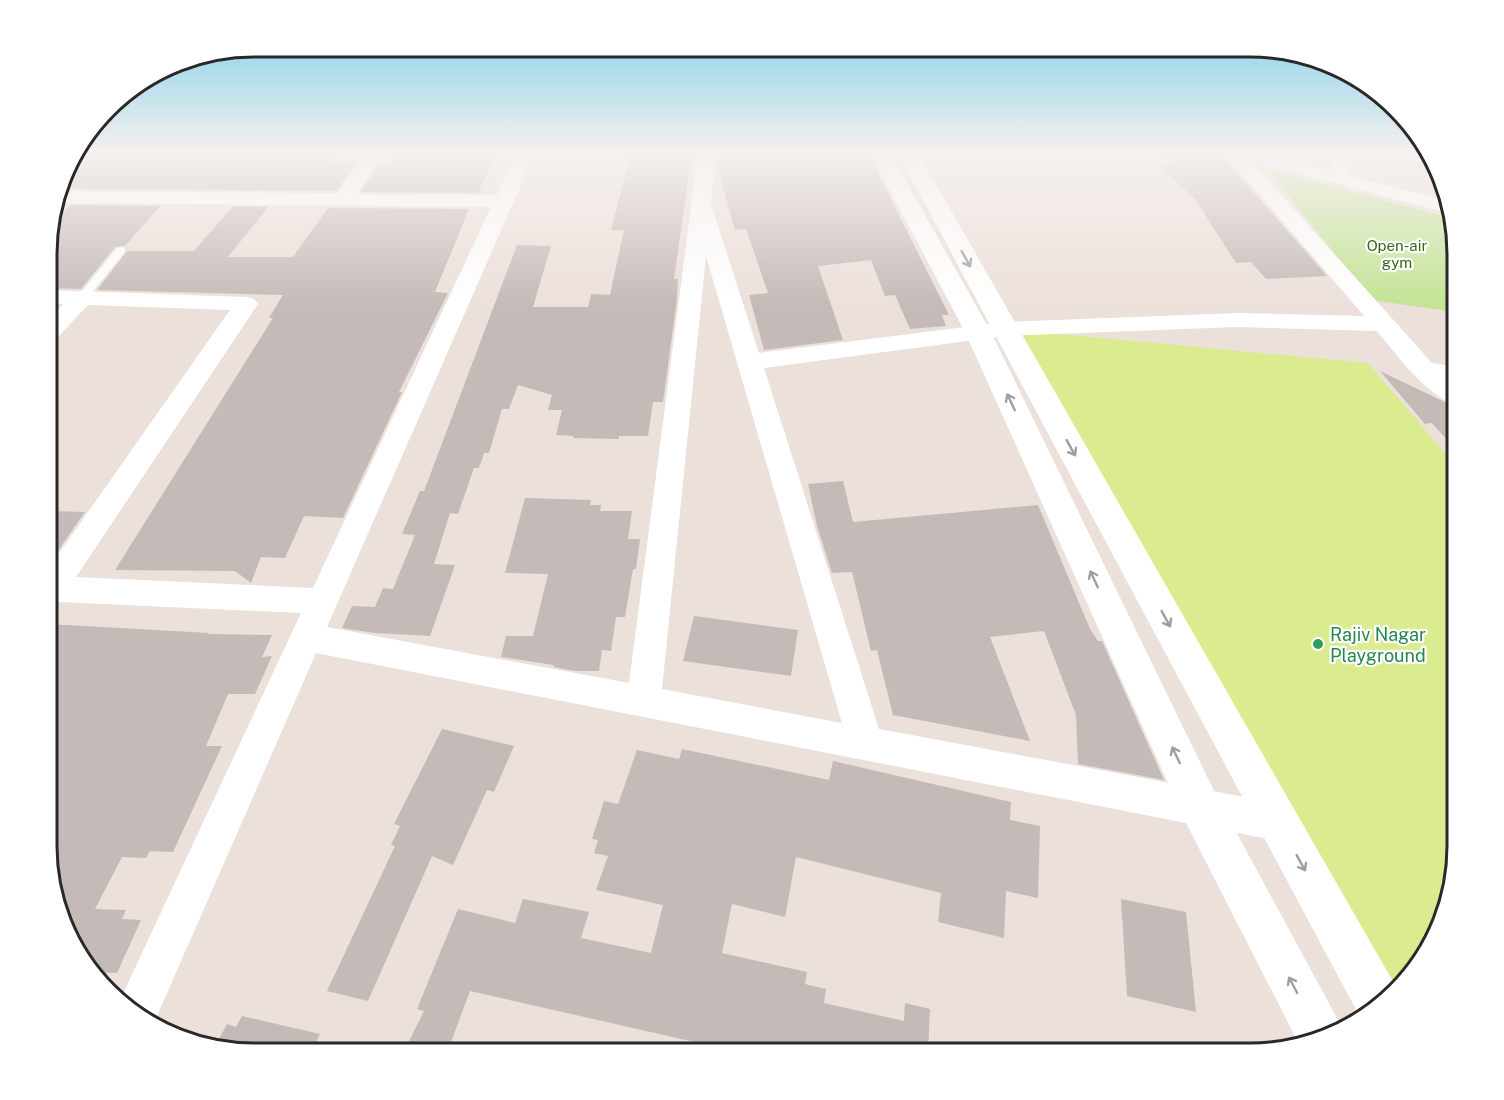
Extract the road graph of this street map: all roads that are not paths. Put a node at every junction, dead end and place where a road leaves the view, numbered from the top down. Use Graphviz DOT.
graph roads {
  1 [pos="502,204"];
  2 [pos="701,204"];
  3 [pos="912,204"];
  4 [pos="932,204"];
  5 [pos="1277,204"];
  6 [pos="121,250"];
  7 [pos="57,297"];
  8 [pos="82,298"];
  9 [pos="57,324"];
  10 [pos="1381,324"];
  11 [pos="992,331"];
  12 [pos="749,362"];
  13 [pos="1424,370"];
  14 [pos="1447,373"];
  15 [pos="1447,388"];
  16 [pos="57,579"];
  17 [pos="57,591"];
  18 [pos="322,601"];
  19 [pos="306,637"];
  20 [pos="644,701"];
  21 [pos="866,743"];
  22 [pos="1200,807"];
  23 [pos="1278,822"];
  24 [pos="1375,997"];
  25 [pos="139,1005"];
  26 [pos="1317,1031"];
  1 -- 18 [label="street"];
  2 -- 12 [label="street"];
  2 -- 20 [label="street"];
  3 -- 11 [label="street"];
  4 -- 11 [label="street, one-way"];
  5 -- 10 [label="street"];
  6 -- 8 [label="lane"];
  7 -- 8 [label="street"];
  8 -- 9 [label="street"];
  8 -- 16 [label="street"];
  10 -- 11 [label="street"];
  10 -- 13 [label="street"];
  11 -- 12 [label="street"];
  22 -- 11 [label="street, one-way"];
  11 -- 23 [label="street, one-way"];
  12 -- 21 [label="street"];
  13 -- 14 [label="street"];
  13 -- 15 [label="street"];
  17 -- 18 [label="street"];
  18 -- 19 [label="street"];
  19 -- 20 [label="street"];
  19 -- 25 [label="street"];
  20 -- 21 [label="street"];
  21 -- 22 [label="street"];
  22 -- 23 [label="street"];
  26 -- 22 [label="street, one-way"];
  23 -- 24 [label="street, one-way"];
}
